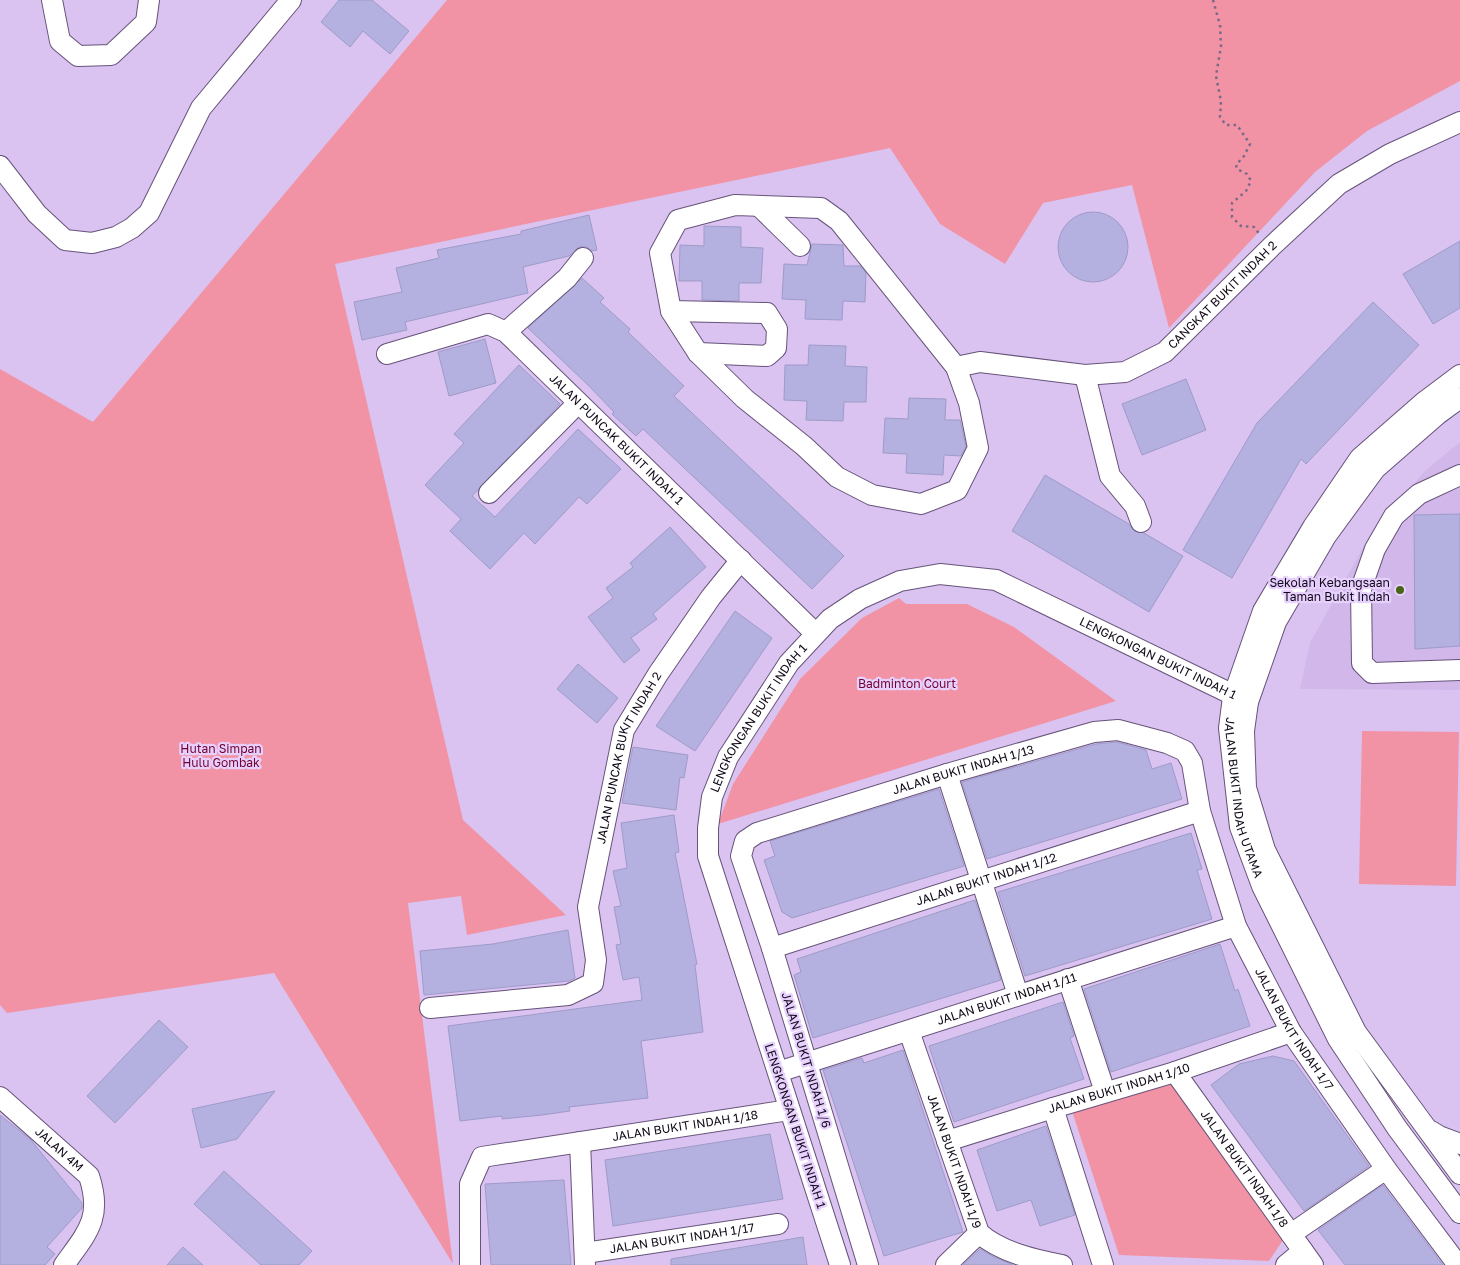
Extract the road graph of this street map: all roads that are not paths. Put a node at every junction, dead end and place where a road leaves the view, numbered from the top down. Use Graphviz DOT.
graph roads {
  1 [pos="52,0"];
  2 [pos="149,0"];
  3 [pos="291,0"];
  4 [pos="1460,122"];
  5 [pos="0,166"];
  6 [pos="760,206"];
  7 [pos="800,246"];
  8 [pos="583,258"];
  9 [pos="671,312"];
  10 [pos="506,332"];
  11 [pos="698,353"];
  12 [pos="387,354"];
  13 [pos="956,366"];
  14 [pos="1085,375"];
  15 [pos="1460,375"];
  16 [pos="1460,398"];
  17 [pos="578,403"];
  18 [pos="1460,475"];
  19 [pos="489,493"];
  20 [pos="1141,522"];
  21 [pos="740,560"];
  22 [pos="816,632"];
  23 [pos="1460,670"];
  24 [pos="1241,700"];
  25 [pos="1192,763"];
  26 [pos="947,774"];
  27 [pos="1200,811"];
  28 [pos="741,856"];
  29 [pos="982,881"];
  30 [pos="1236,926"];
  31 [pos="772,948"];
  32 [pos="1068,979"];
  33 [pos="1018,995"];
  34 [pos="430,1008"];
  35 [pos="909,1031"];
  36 [pos="1291,1032"];
  37 [pos="806,1062"];
  38 [pos="778,1072"];
  39 [pos="1175,1072"];
  40 [pos="1105,1092"];
  41 [pos="0,1097"];
  42 [pos="1053,1108"];
  43 [pos="789,1110"];
  44 [pos="1425,1126"];
  45 [pos="580,1142"];
  46 [pos="947,1142"];
  47 [pos="1460,1144"];
  48 [pos="1386,1169"];
  49 [pos="1459,1171"];
  50 [pos="1439,1185"];
  51 [pos="1460,1213"];
  52 [pos="778,1224"];
  53 [pos="979,1233"];
  54 [pos="1291,1234"];
  55 [pos="1308,1258"];
  56 [pos="585,1259"];
  57 [pos="64,1265"];
  58 [pos="470,1265"];
  59 [pos="840,1265"];
  60 [pos="868,1265"];
  61 [pos="946,1265"];
  62 [pos="1062,1265"];
  63 [pos="1103,1265"];
  64 [pos="1286,1265"];
  65 [pos="1458,1265"];
  1 -- 2 [label="street"];
  3 -- 5 [label="street"];
  4 -- 14 [label="street, CANGKAT BUKIT INDAH 2"];
  6 -- 7 [label="street"];
  6 -- 9 [label="street"];
  6 -- 13 [label="street"];
  8 -- 10 [label="street"];
  9 -- 11 [label="street"];
  9 -- 11 [label="street"];
  10 -- 12 [label="street, JALAN PUNCAK BUKIT INDAH 1"];
  10 -- 17 [label="street, JALAN PUNCAK BUKIT INDAH 1"];
  11 -- 13 [label="street"];
  13 -- 14 [label="street, CANGKAT BUKIT INDAH 2"];
  14 -- 20 [label="street"];
  15 -- 24 [label="street, JALAN BUKIT INDAH UTAMA"];
  16 -- 24 [label="street, JALAN BUKIT INDAH UTAMA"];
  17 -- 19 [label="street"];
  17 -- 21 [label="street, JALAN PUNCAK BUKIT INDAH 1"];
  18 -- 23 [label="street"];
  21 -- 22 [label="street, JALAN PUNCAK BUKIT INDAH 1"];
  21 -- 34 [label="street, JALAN PUNCAK BUKIT INDAH 2"];
  22 -- 24 [label="street, LENGKONGAN BUKIT INDAH 1"];
  22 -- 38 [label="street, LENGKONGAN BUKIT INDAH 1"];
  24 -- 44 [label="street, JALAN BUKIT INDAH UTAMA"];
  24 -- 50 [label="street, JALAN BUKIT INDAH UTAMA"];
  25 -- 26 [label="street, JALAN BUKIT INDAH 1/13"];
  25 -- 27 [label="street, JALAN BUKIT INDAH 1/7"];
  26 -- 28 [label="street, JALAN BUKIT INDAH 1/13"];
  26 -- 29 [label="street"];
  27 -- 29 [label="street, JALAN BUKIT INDAH 1/12"];
  27 -- 30 [label="street, JALAN BUKIT INDAH 1/7"];
  28 -- 31 [label="street, JALAN BUKIT INDAH 1/6"];
  29 -- 31 [label="street, JALAN BUKIT INDAH 1/12"];
  29 -- 33 [label="street"];
  30 -- 32 [label="street, JALAN BUKIT INDAH 1/11"];
  30 -- 36 [label="street, JALAN BUKIT INDAH 1/7"];
  31 -- 37 [label="street, JALAN BUKIT INDAH 1/6"];
  32 -- 33 [label="street, JALAN BUKIT INDAH 1/11"];
  32 -- 40 [label="street"];
  33 -- 35 [label="street, JALAN BUKIT INDAH 1/11"];
  35 -- 37 [label="street, JALAN BUKIT INDAH 1/11"];
  35 -- 46 [label="street, JALAN BUKIT INDAH 1/9"];
  36 -- 39 [label="street, JALAN BUKIT INDAH 1/10"];
  36 -- 48 [label="street, JALAN BUKIT INDAH 1/7"];
  37 -- 38 [label="street, JALAN BUKIT INDAH 1/11"];
  37 -- 60 [label="street, JALAN BUKIT INDAH 1/6"];
  38 -- 43 [label="street, LENGKONGAN BUKIT INDAH 1"];
  39 -- 40 [label="street, JALAN BUKIT INDAH 1/10"];
  39 -- 54 [label="street, JALAN BUKIT INDAH 1/8"];
  40 -- 42 [label="street, JALAN BUKIT INDAH 1/10"];
  41 -- 57 [label="street, JALAN 4M"];
  42 -- 46 [label="street, JALAN BUKIT INDAH 1/10"];
  42 -- 63 [label="street"];
  43 -- 45 [label="street, JALAN BUKIT INDAH 1/18"];
  43 -- 59 [label="street, LENGKONGAN BUKIT INDAH 1"];
  44 -- 47 [label="street"];
  44 -- 49 [label="street, JALAN BUKIT INDAH UTAMA"];
  45 -- 56 [label="street"];
  45 -- 58 [label="street, JALAN BUKIT INDAH 1/18"];
  46 -- 53 [label="street, JALAN BUKIT INDAH 1/9"];
  48 -- 54 [label="street"];
  48 -- 65 [label="street, JALAN BUKIT INDAH 1/7"];
  49 -- 50 [label="street"];
  50 -- 51 [label="street, JALAN BUKIT INDAH UTAMA"];
  52 -- 56 [label="street, JALAN BUKIT INDAH 1/17"];
  53 -- 61 [label="street"];
  53 -- 62 [label="street, JALAN BUKIT INDAH 1/9"];
  54 -- 55 [label="street, JALAN BUKIT INDAH 1/8"];
  55 -- 64 [label="street"];
}
